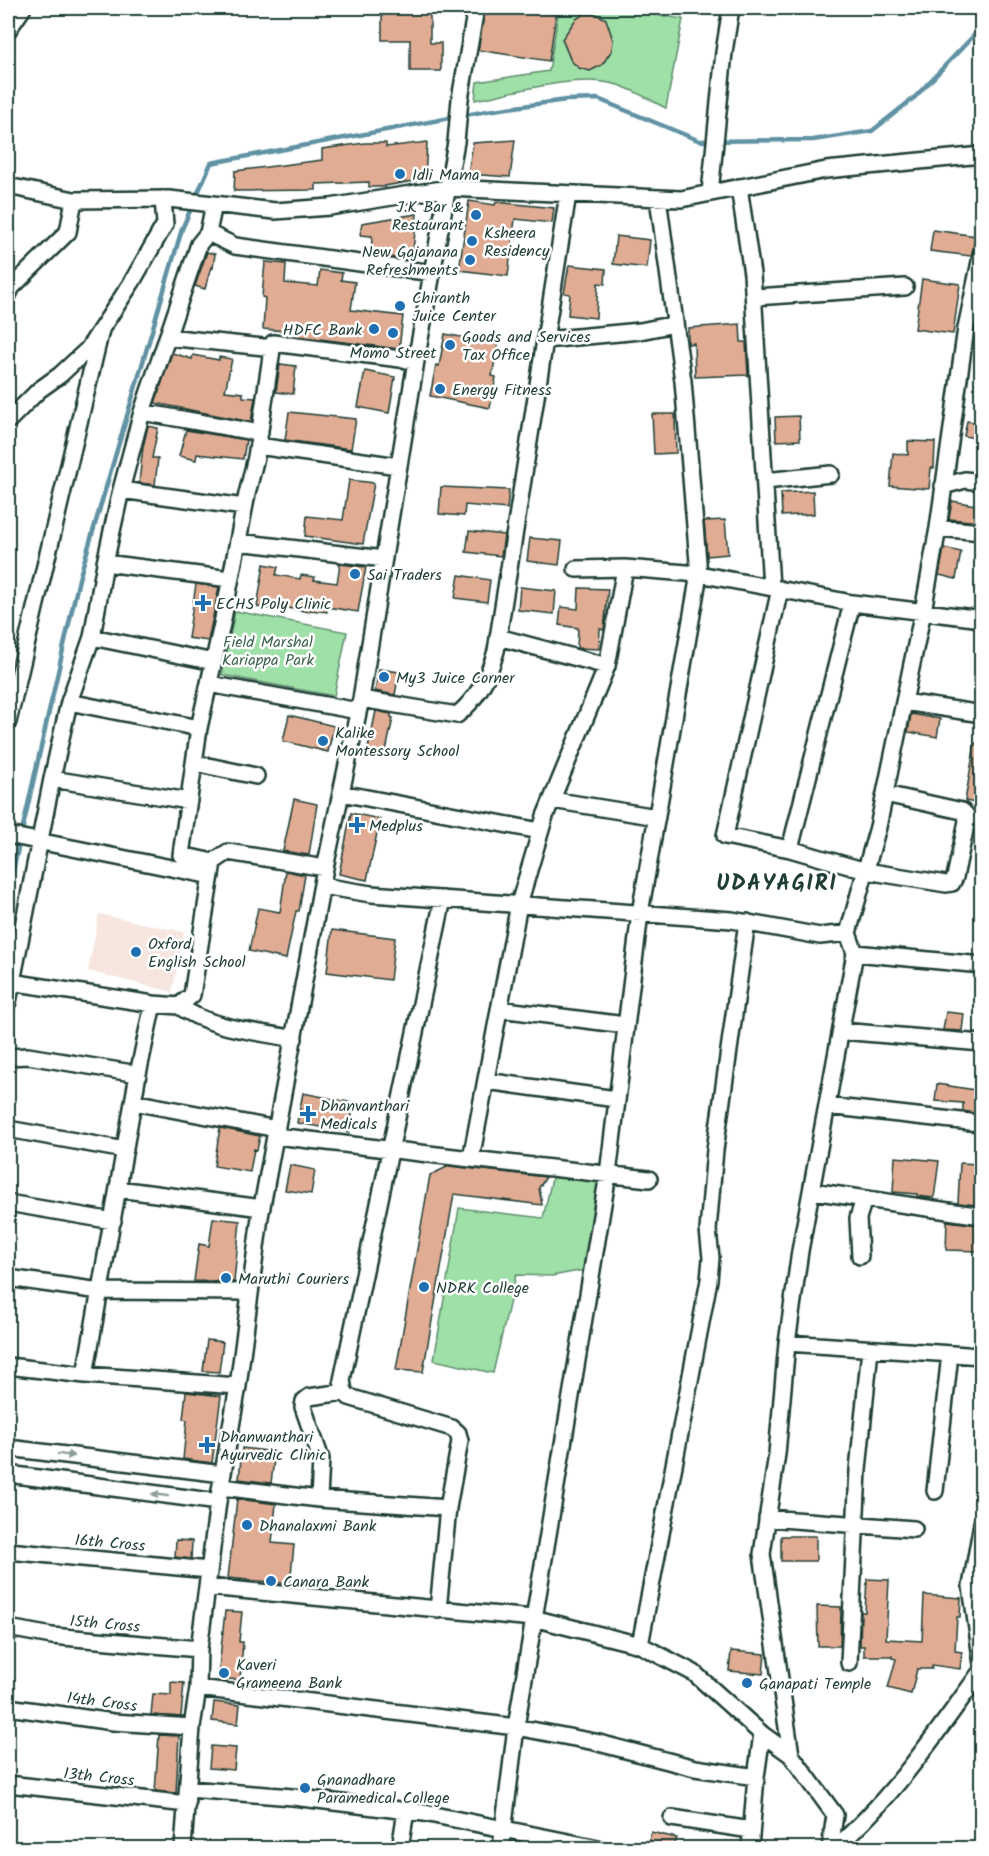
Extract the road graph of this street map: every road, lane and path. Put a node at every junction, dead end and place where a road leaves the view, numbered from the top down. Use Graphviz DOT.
graph roads {
  1 [pos="23,8"];
  2 [pos="476,8"];
  3 [pos="731,8"];
  4 [pos="8,30"];
  5 [pos="981,155"];
  6 [pos="8,186"];
  7 [pos="739,187"];
  8 [pos="448,188"];
  9 [pos="710,193"];
  10 [pos="568,194"];
  11 [pos="658,198"];
  12 [pos="166,199"];
  13 [pos="74,200"];
  14 [pos="211,203"];
  15 [pos="208,233"];
  16 [pos="981,252"];
  17 [pos="433,273"];
  18 [pos="905,287"];
  19 [pos="8,295"];
  20 [pos="754,297"];
  21 [pos="675,324"];
  22 [pos="101,330"];
  23 [pos="167,337"];
  24 [pos="545,340"];
  25 [pos="273,348"];
  26 [pos="416,361"];
  27 [pos="142,412"];
  28 [pos="8,421"];
  29 [pos="259,440"];
  30 [pos="398,466"];
  31 [pos="831,474"];
  32 [pos="765,481"];
  33 [pos="981,482"];
  34 [pos="943,486"];
  35 [pos="121,490"];
  36 [pos="244,507"];
  37 [pos="938,528"];
  38 [pos="981,532"];
  39 [pos="238,542"];
  40 [pos="384,559"];
  41 [pos="105,563"];
  42 [pos="625,568"];
  43 [pos="576,569"];
  44 [pos="699,574"];
  45 [pos="230,579"];
  46 [pos="775,588"];
  47 [pos="852,603"];
  48 [pos="922,611"];
  49 [pos="981,619"];
  50 [pos="92,637"];
  51 [pos="498,637"];
  52 [pos="213,662"];
  53 [pos="607,666"];
  54 [pos="209,684"];
  55 [pos="69,702"];
  56 [pos="904,702"];
  57 [pos="360,705"];
  58 [pos="981,714"];
  59 [pos="8,722"];
  60 [pos="199,728"];
  61 [pos="194,763"];
  62 [pos="256,776"];
  63 [pos="52,779"];
  64 [pos="341,792"];
  65 [pos="885,794"];
  66 [pos="552,800"];
  67 [pos="189,801"];
  68 [pos="657,817"];
  69 [pos="540,831"];
  70 [pos="22,838"];
  71 [pos="790,849"];
  72 [pos="325,868"];
  73 [pos="212,869"];
  74 [pos="866,871"];
  75 [pos="322,886"];
  76 [pos="442,899"];
  77 [pos="519,904"];
  78 [pos="640,913"];
  79 [pos="747,922"];
  80 [pos="848,933"];
  81 [pos="855,953"];
  82 [pos="981,965"];
  83 [pos="11,982"];
  84 [pos="8,1002"];
  85 [pos="153,1004"];
  86 [pos="180,1006"];
  87 [pos="499,1010"];
  88 [pos="625,1025"];
  89 [pos="841,1031"];
  90 [pos="294,1039"];
  91 [pos="981,1043"];
  92 [pos="8,1057"];
  93 [pos="138,1074"];
  94 [pos="486,1081"];
  95 [pos="616,1099"];
  96 [pos="133,1102"];
  97 [pos="827,1106"];
  98 [pos="980,1123"];
  99 [pos="8,1129"];
  100 [pos="276,1132"];
  101 [pos="125,1150"];
  102 [pos="392,1150"];
  103 [pos="471,1159"];
  104 [pos="608,1174"];
  105 [pos="648,1179"];
  106 [pos="118,1189"];
  107 [pos="812,1191"];
  108 [pos="864,1199"];
  109 [pos="8,1203"];
  110 [pos="262,1208"];
  111 [pos="981,1216"];
  112 [pos="113,1221"];
  113 [pos="860,1256"];
  114 [pos="8,1278"];
  115 [pos="100,1291"];
  116 [pos="250,1292"];
  117 [pos="787,1343"];
  118 [pos="870,1349"];
  119 [pos="950,1354"];
  120 [pos="981,1356"];
  121 [pos="8,1366"];
  122 [pos="85,1375"];
  123 [pos="238,1386"];
  124 [pos="344,1392"];
  125 [pos="8,1448"];
  126 [pos="8,1474"];
  127 [pos="221,1488"];
  128 [pos="935,1491"];
  129 [pos="319,1499"];
  130 [pos="448,1508"];
  131 [pos="767,1518"];
  132 [pos="981,1523"];
  133 [pos="855,1525"];
  134 [pos="914,1529"];
  135 [pos="8,1551"];
  136 [pos="209,1570"];
  137 [pos="208,1587"];
  138 [pos="438,1610"];
  139 [pos="533,1618"];
  140 [pos="8,1628"];
  141 [pos="640,1645"];
  142 [pos="199,1650"];
  143 [pos="849,1663"];
  144 [pos="981,1665"];
  145 [pos="981,1670"];
  146 [pos="198,1688"];
  147 [pos="8,1707"];
  148 [pos="192,1727"];
  149 [pos="516,1727"];
  150 [pos="762,1734"];
  151 [pos="790,1755"];
  152 [pos="756,1777"];
  153 [pos="8,1784"];
  154 [pos="187,1797"];
  155 [pos="406,1811"];
  156 [pos="672,1818"];
  157 [pos="503,1830"];
  158 [pos="751,1830"];
  159 [pos="183,1848"];
  160 [pos="400,1848"];
  161 [pos="501,1848"];
  162 [pos="588,1848"];
  163 [pos="750,1848"];
  164 [pos="830,1848"];
  165 [pos="835,1848"];
  1 -- 4 [label="street"];
  2 -- 8 [label="street"];
  3 -- 9 [label="street"];
  5 -- 7 [label="street"];
  6 -- 13 [label="street"];
  7 -- 9 [label="street"];
  7 -- 20 [label="street"];
  8 -- 10 [label="street"];
  8 -- 14 [label="street"];
  8 -- 17 [label="street"];
  9 -- 11 [label="street"];
  10 -- 11 [label="street"];
  10 -- 24 [label="street"];
  11 -- 21 [label="street"];
  12 -- 13 [label="street"];
  12 -- 14 [label="street"];
  12 -- 22 [label="street"];
  13 -- 19 [label="street"];
  14 -- 15 [label="street"];
  15 -- 17 [label="street"];
  15 -- 23 [label="street"];
  16 -- 34 [label="street"];
  17 -- 26 [label="street"];
  18 -- 20 [label="street"];
  20 -- 32 [label="street"];
  21 -- 24 [label="street"];
  21 -- 44 [label="street"];
  22 -- 28 [label="street"];
  22 -- 59 [label="street"];
  23 -- 25 [label="street"];
  23 -- 27 [label="street"];
  24 -- 51 [label="street"];
  25 -- 26 [label="street"];
  25 -- 29 [label="street"];
  26 -- 30 [label="street"];
  27 -- 29 [label="street"];
  27 -- 35 [label="street"];
  29 -- 30 [label="street"];
  29 -- 36 [label="street"];
  30 -- 40 [label="street"];
  31 -- 32 [label="street"];
  32 -- 46 [label="street"];
  33 -- 34 [label="street"];
  34 -- 37 [label="street"];
  35 -- 36 [label="street"];
  35 -- 41 [label="street"];
  36 -- 39 [label="street"];
  37 -- 38 [label="street"];
  37 -- 48 [label="street"];
  39 -- 40 [label="street"];
  39 -- 45 [label="street"];
  40 -- 57 [label="street"];
  41 -- 45 [label="street"];
  41 -- 50 [label="street"];
  42 -- 43 [label="street"];
  42 -- 44 [label="street"];
  42 -- 53 [label="street"];
  44 -- 46 [label="street"];
  44 -- 68 [label="street"];
  45 -- 52 [label="street"];
  46 -- 47 [label="street"];
  46 -- 71 [label="street"];
  47 -- 48 [label="street"];
  47 -- 71 [label="street"];
  48 -- 49 [label="street"];
  48 -- 56 [label="street"];
  50 -- 52 [label="street"];
  50 -- 55 [label="street"];
  51 -- 53 [label="street"];
  51 -- 57 [label="street"];
  52 -- 54 [label="street"];
  53 -- 66 [label="street"];
  54 -- 57 [label="street"];
  54 -- 60 [label="street"];
  55 -- 60 [label="street"];
  55 -- 63 [label="street"];
  56 -- 58 [label="street"];
  56 -- 65 [label="street"];
  57 -- 64 [label="street"];
  60 -- 61 [label="street"];
  61 -- 62 [label="street"];
  61 -- 67 [label="street"];
  63 -- 67 [label="street"];
  63 -- 70 [label="street"];
  64 -- 69 [label="street"];
  64 -- 72 [label="street"];
  65 -- 74 [label="street"];
  65 -- 74 [label="street"];
  66 -- 68 [label="street"];
  66 -- 69 [label="street"];
  67 -- 73 [label="street"];
  68 -- 78 [label="street"];
  69 -- 77 [label="street"];
  70 -- 73 [label="street"];
  70 -- 83 [label="street"];
  71 -- 74 [label="street"];
  72 -- 73 [label="street"];
  72 -- 75 [label="street"];
  73 -- 86 [label="street"];
  74 -- 80 [label="street"];
  75 -- 76 [label="street"];
  75 -- 90 [label="street"];
  76 -- 77 [label="street"];
  76 -- 102 [label="street"];
  77 -- 78 [label="street"];
  77 -- 87 [label="street"];
  78 -- 79 [label="street"];
  78 -- 88 [label="street"];
  79 -- 80 [label="street"];
  79 -- 141 [label="street"];
  80 -- 81 [label="street"];
  81 -- 82 [label="street"];
  81 -- 89 [label="street"];
  83 -- 84 [label="street"];
  83 -- 85 [label="street"];
  85 -- 86 [label="street"];
  85 -- 93 [label="street"];
  86 -- 90 [label="street"];
  87 -- 88 [label="street"];
  87 -- 94 [label="street"];
  88 -- 95 [label="street"];
  89 -- 91 [label="street"];
  89 -- 97 [label="street"];
  90 -- 100 [label="street"];
  92 -- 93 [label="street"];
  93 -- 96 [label="street"];
  94 -- 95 [label="street"];
  94 -- 103 [label="street"];
  95 -- 104 [label="street"];
  96 -- 100 [label="street"];
  96 -- 101 [label="street"];
  97 -- 98 [label="street"];
  97 -- 107 [label="street"];
  99 -- 101 [label="street"];
  100 -- 102 [label="street"];
  100 -- 110 [label="street"];
  101 -- 106 [label="street"];
  102 -- 103 [label="street"];
  102 -- 124 [label="street"];
  103 -- 104 [label="street"];
  104 -- 105 [label="street"];
  104 -- 139 [label="street"];
  106 -- 110 [label="street"];
  106 -- 112 [label="street"];
  107 -- 108 [label="street"];
  107 -- 117 [label="street"];
  108 -- 111 [label="street"];
  108 -- 113 [label="street"];
  109 -- 112 [label="street"];
  110 -- 116 [label="street"];
  112 -- 115 [label="street"];
  114 -- 115 [label="street"];
  115 -- 116 [label="street"];
  115 -- 122 [label="street"];
  116 -- 123 [label="street"];
  117 -- 118 [label="street"];
  117 -- 131 [label="street"];
  118 -- 119 [label="street"];
  118 -- 133 [label="street"];
  119 -- 120 [label="street"];
  119 -- 128 [label="street"];
  121 -- 122 [label="street"];
  122 -- 123 [label="street"];
  123 -- 127 [label="street"];
  124 -- 129 [label="street"];
  124 -- 130 [label="street"];
  125 -- 127 [label="street, one-way"];
  127 -- 126 [label="street, one-way"];
  127 -- 129 [label="street"];
  127 -- 136 [label="street"];
  129 -- 130 [label="street"];
  130 -- 138 [label="street"];
  131 -- 133 [label="street"];
  131 -- 151 [label="street"];
  132 -- 144 [label="street"];
  133 -- 134 [label="street"];
  133 -- 143 [label="street"];
  135 -- 136 [label="street, 16th Cross"];
  136 -- 137 [label="street"];
  137 -- 138 [label="street"];
  137 -- 142 [label="street"];
  138 -- 139 [label="street"];
  139 -- 141 [label="street"];
  139 -- 149 [label="street"];
  140 -- 142 [label="street, 15th Cross"];
  141 -- 150 [label="street"];
  142 -- 146 [label="street"];
  145 -- 165 [label="street"];
  146 -- 148 [label="street"];
  146 -- 149 [label="street"];
  147 -- 148 [label="street, 14th Cross"];
  148 -- 154 [label="street"];
  149 -- 152 [label="street"];
  149 -- 157 [label="street"];
  150 -- 151 [label="street"];
  150 -- 152 [label="street"];
  151 -- 164 [label="street"];
  152 -- 158 [label="street"];
  153 -- 154 [label="street, 13th Cross"];
  154 -- 155 [label="street, 13th Cross"];
  154 -- 159 [label="street"];
  155 -- 157 [label="street, 13th Cross"];
  155 -- 160 [label="street"];
  156 -- 158 [label="street"];
  157 -- 161 [label="street"];
  157 -- 162 [label="street, 13th Cross"];
  158 -- 163 [label="street"];
}
